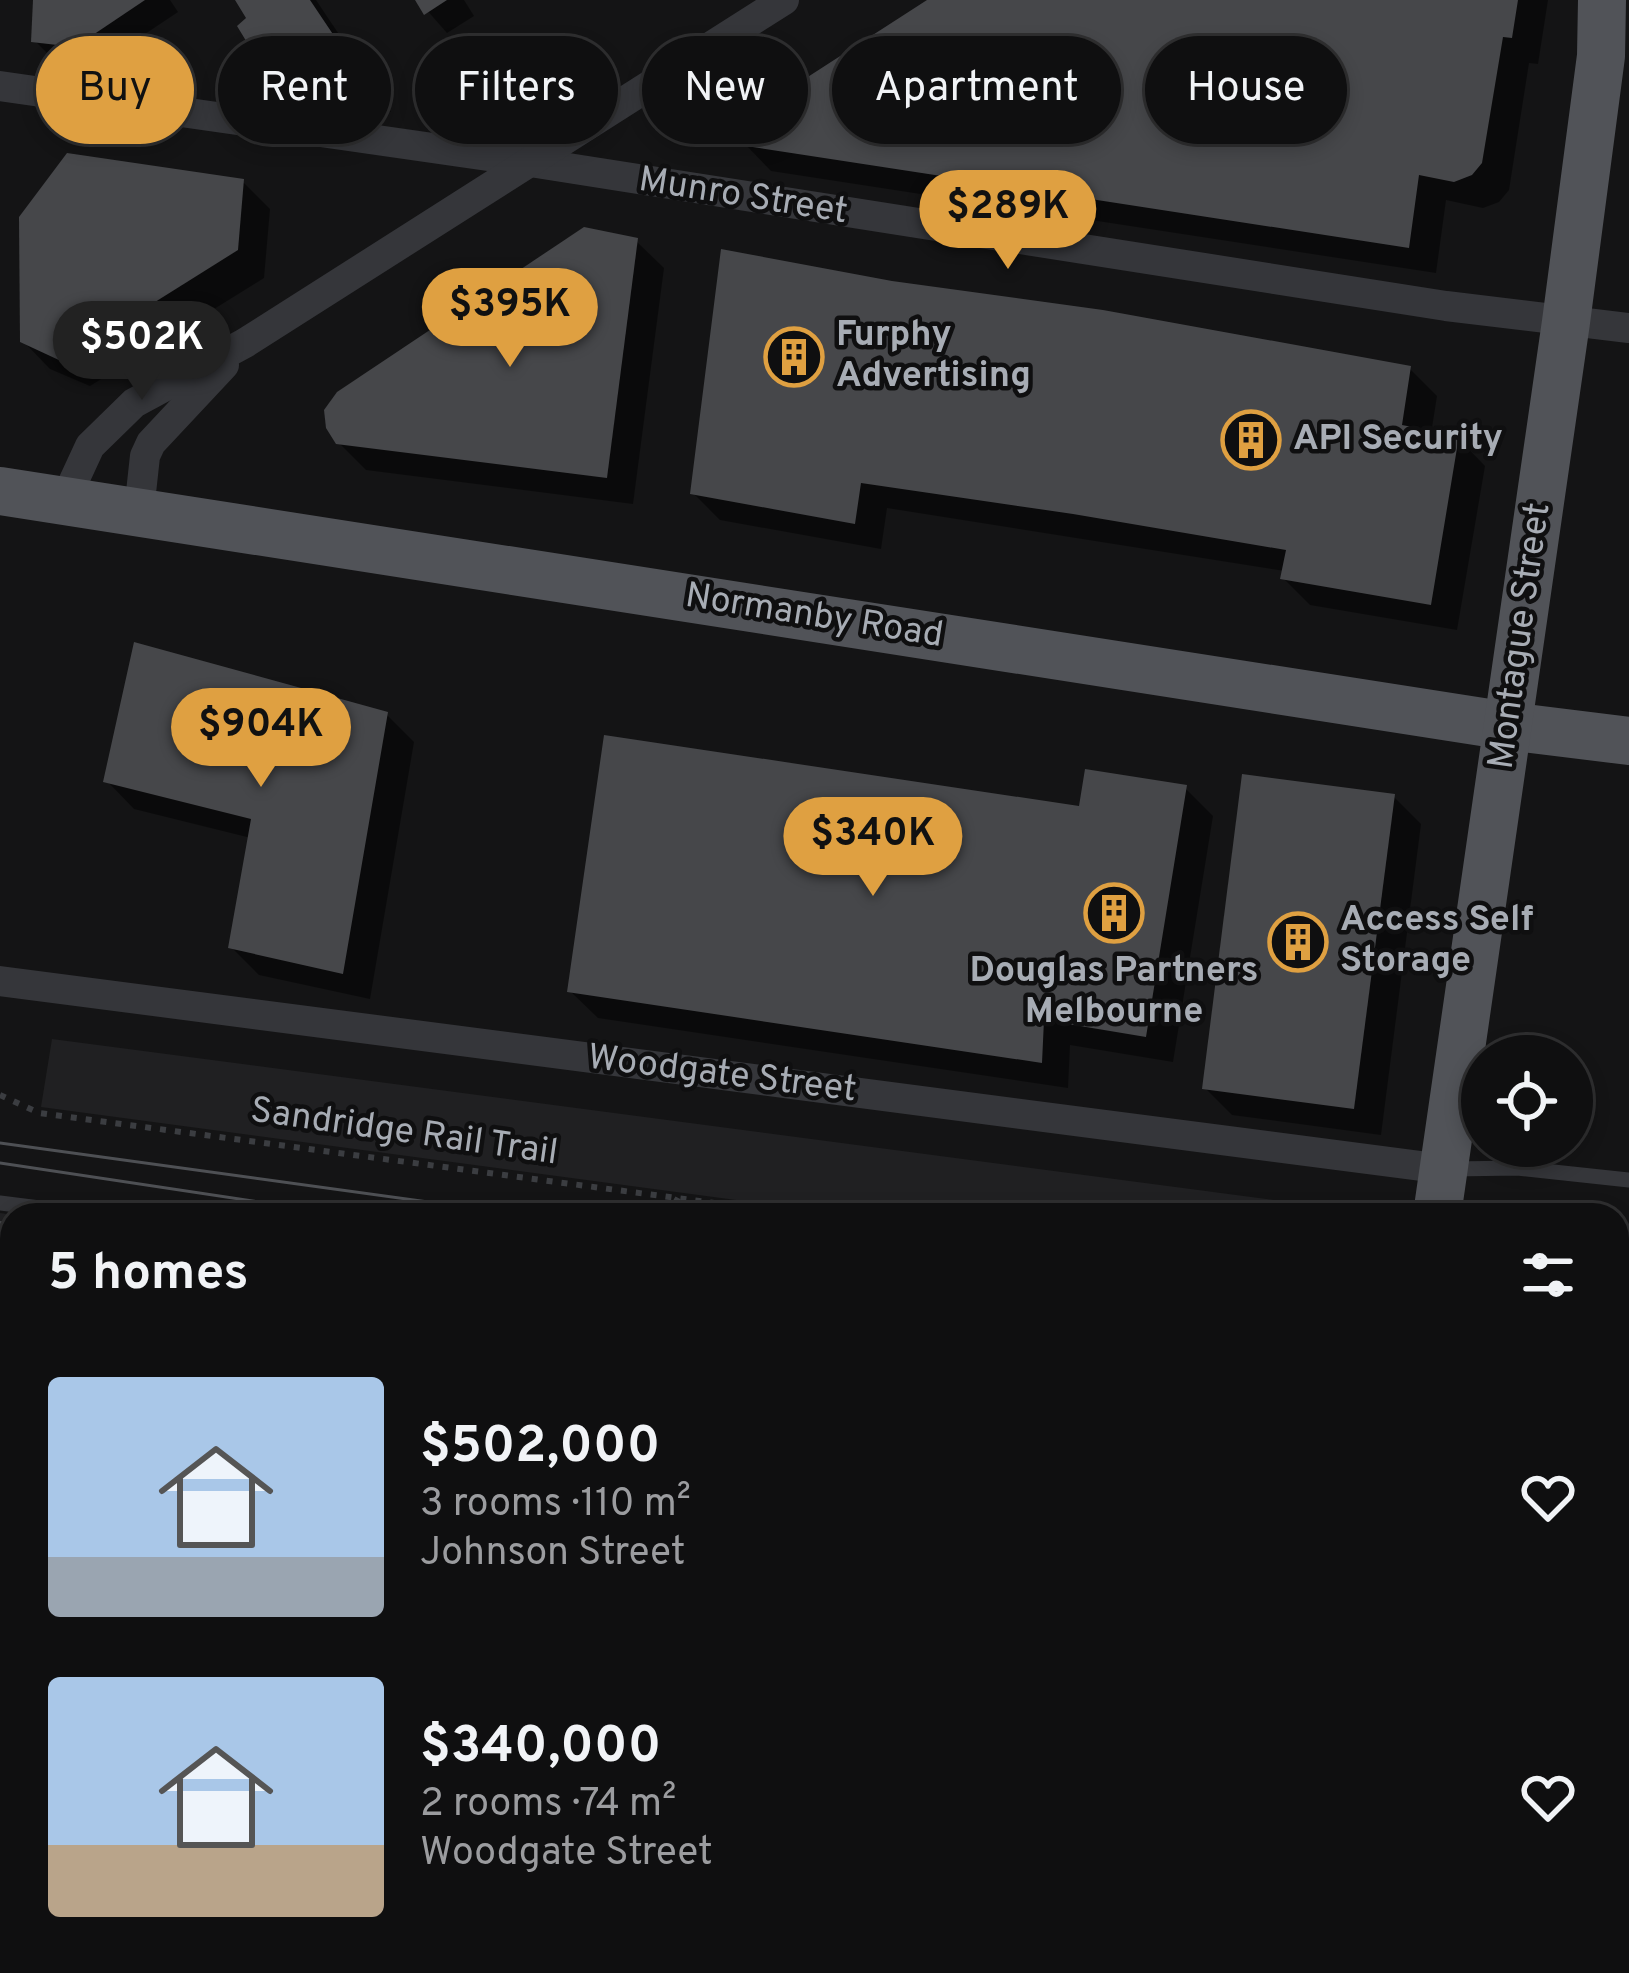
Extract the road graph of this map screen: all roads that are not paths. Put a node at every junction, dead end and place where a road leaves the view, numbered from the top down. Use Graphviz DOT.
graph roads {
  1 [pos="784,0"];
  2 [pos="1602,0"];
  3 [pos="1619,0"];
  4 [pos="1601,56"];
  5 [pos="0,86"];
  6 [pos="530,162"];
  7 [pos="1566,322"];
  8 [pos="1629,328"];
  9 [pos="245,344"];
  10 [pos="0,491"];
  11 [pos="65,500"];
  12 [pos="139,511"];
  13 [pos="1508,726"];
  14 [pos="1629,740"];
  15 [pos="0,981"];
  16 [pos="1629,1180"];
  17 [pos="1440,1192"];
  1 -- 6 [label="street"];
  2 -- 4 [label="main road, Montague Street"];
  3 -- 4 [label="main road, Montague Street"];
  4 -- 7 [label="main road, Montague Street"];
  5 -- 6 [label="street, Munro Street"];
  6 -- 7 [label="street, Munro Street"];
  6 -- 9 [label="street"];
  7 -- 8 [label="street, Munro Street"];
  7 -- 13 [label="main road, Montague Street"];
  9 -- 11 [label="street"];
  9 -- 12 [label="street"];
  10 -- 11 [label="main road, Normanby Road"];
  11 -- 12 [label="main road, Normanby Road"];
  12 -- 13 [label="main road, Normanby Road"];
  13 -- 14 [label="main road, Normanby Road"];
  13 -- 17 [label="main road, Montague Street"];
  15 -- 17 [label="street, Woodgate Street"];
  16 -- 17 [label="lane"];
}
